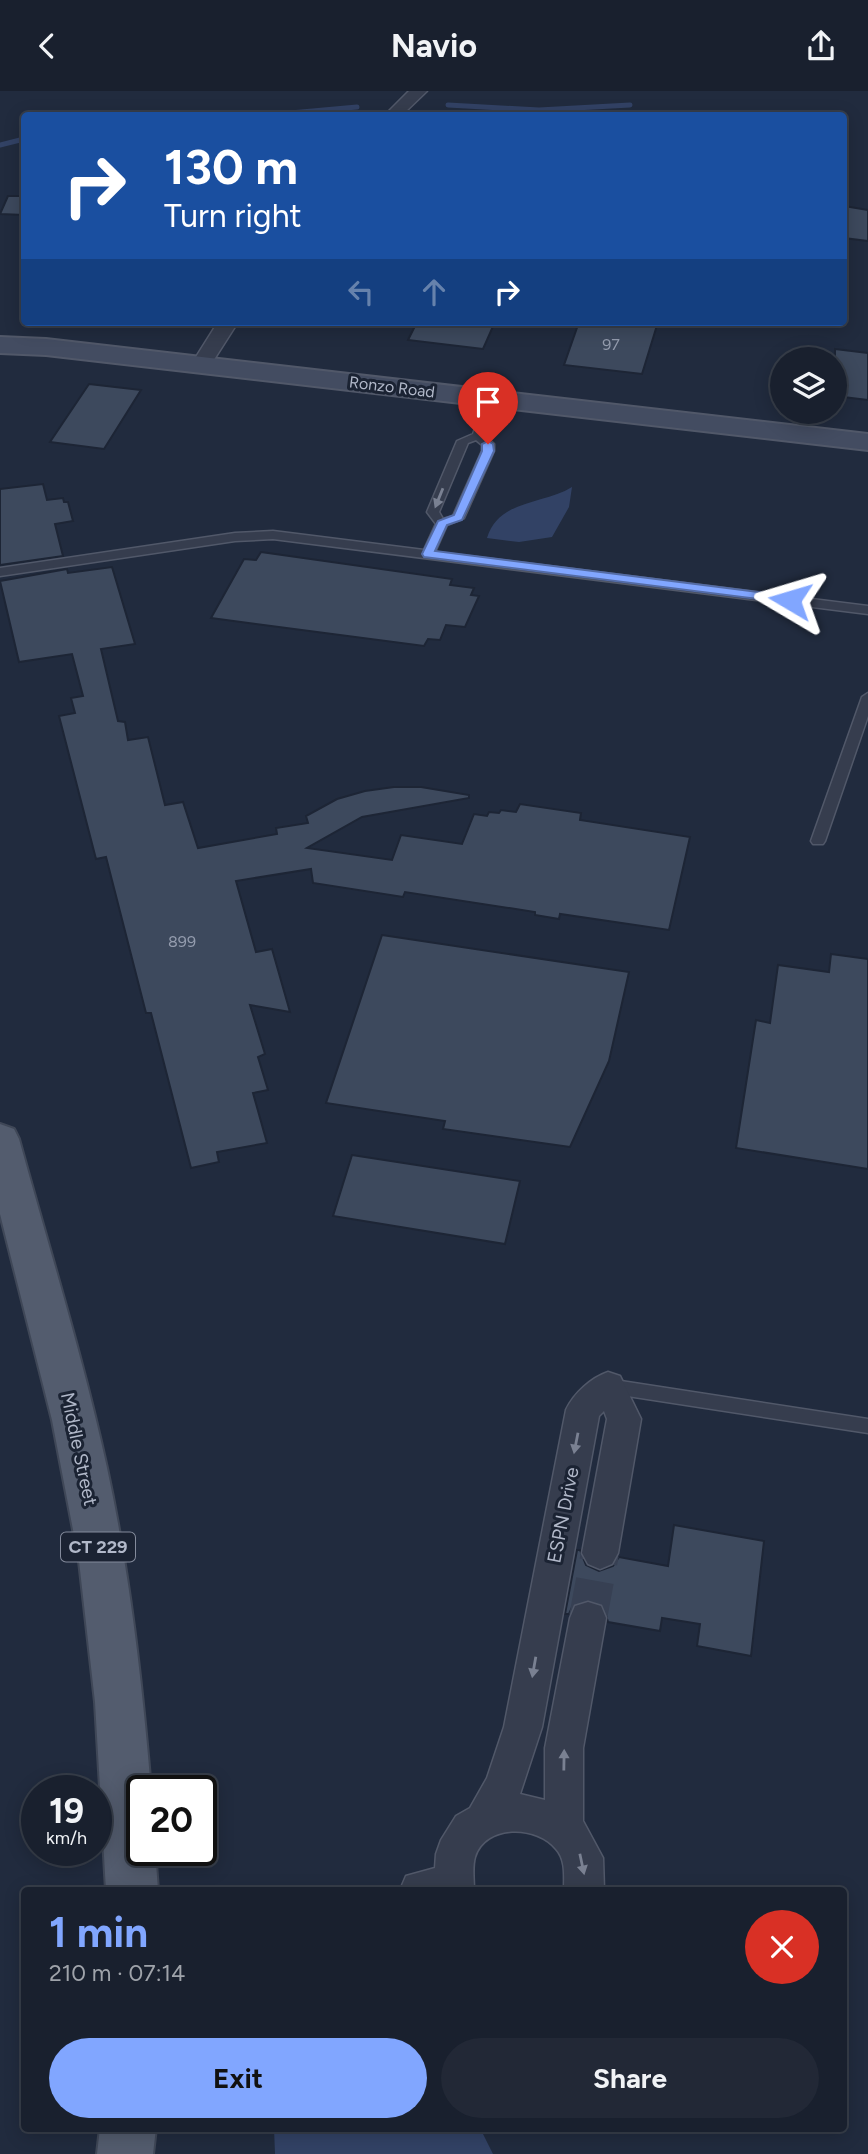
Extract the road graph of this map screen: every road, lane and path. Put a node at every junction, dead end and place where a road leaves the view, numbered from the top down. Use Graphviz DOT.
graph roads {
  1 [pos="419,91"];
  2 [pos="396,112"];
  3 [pos="225,326"];
  4 [pos="0,345"];
  5 [pos="201,365"];
  6 [pos="491,398"];
  7 [pos="478,436"];
  8 [pos="868,443"];
  9 [pos="442,523"];
  10 [pos="428,554"];
  11 [pos="0,572"];
  12 [pos="868,610"];
  13 [pos="868,697"];
  14 [pos="818,841"];
  15 [pos="0,1139"];
  16 [pos="608,1386"];
  17 [pos="868,1426"];
  18 [pos="600,1553"];
  19 [pos="588,1618"];
  20 [pos="485,1818"];
  21 [pos="564,1829"];
  22 [pos="132,1887"];
  23 [pos="444,1887"];
  24 [pos="584,1887"];
  25 [pos="128,2132"];
  26 [pos="125,2154"];
  1 -- 2 [label="street"];
  3 -- 5 [label="street"];
  4 -- 5 [label="main road, Ronzo Road"];
  5 -- 6 [label="main road, Ronzo Road"];
  6 -- 7 [label="lane"];
  6 -- 8 [label="main road, Ronzo Road"];
  7 -- 9 [label="lane, one-way"];
  7 -- 9 [label="lane"];
  9 -- 10 [label="lane"];
  10 -- 11 [label="lane"];
  10 -- 12 [label="lane"];
  13 -- 14 [label="lane"];
  15 -- 22 [label="main road, Middle Street / CT 229"];
  16 -- 17 [label="lane"];
  16 -- 18 [label="street"];
  16 -- 20 [label="street, ESPN Drive, one-way"];
  21 -- 19 [label="street, one-way"];
  20 -- 21 [label="street"];
  20 -- 23 [label="street, ESPN Drive"];
  21 -- 24 [label="street, one-way"];
  25 -- 26 [label="main road"];
}
